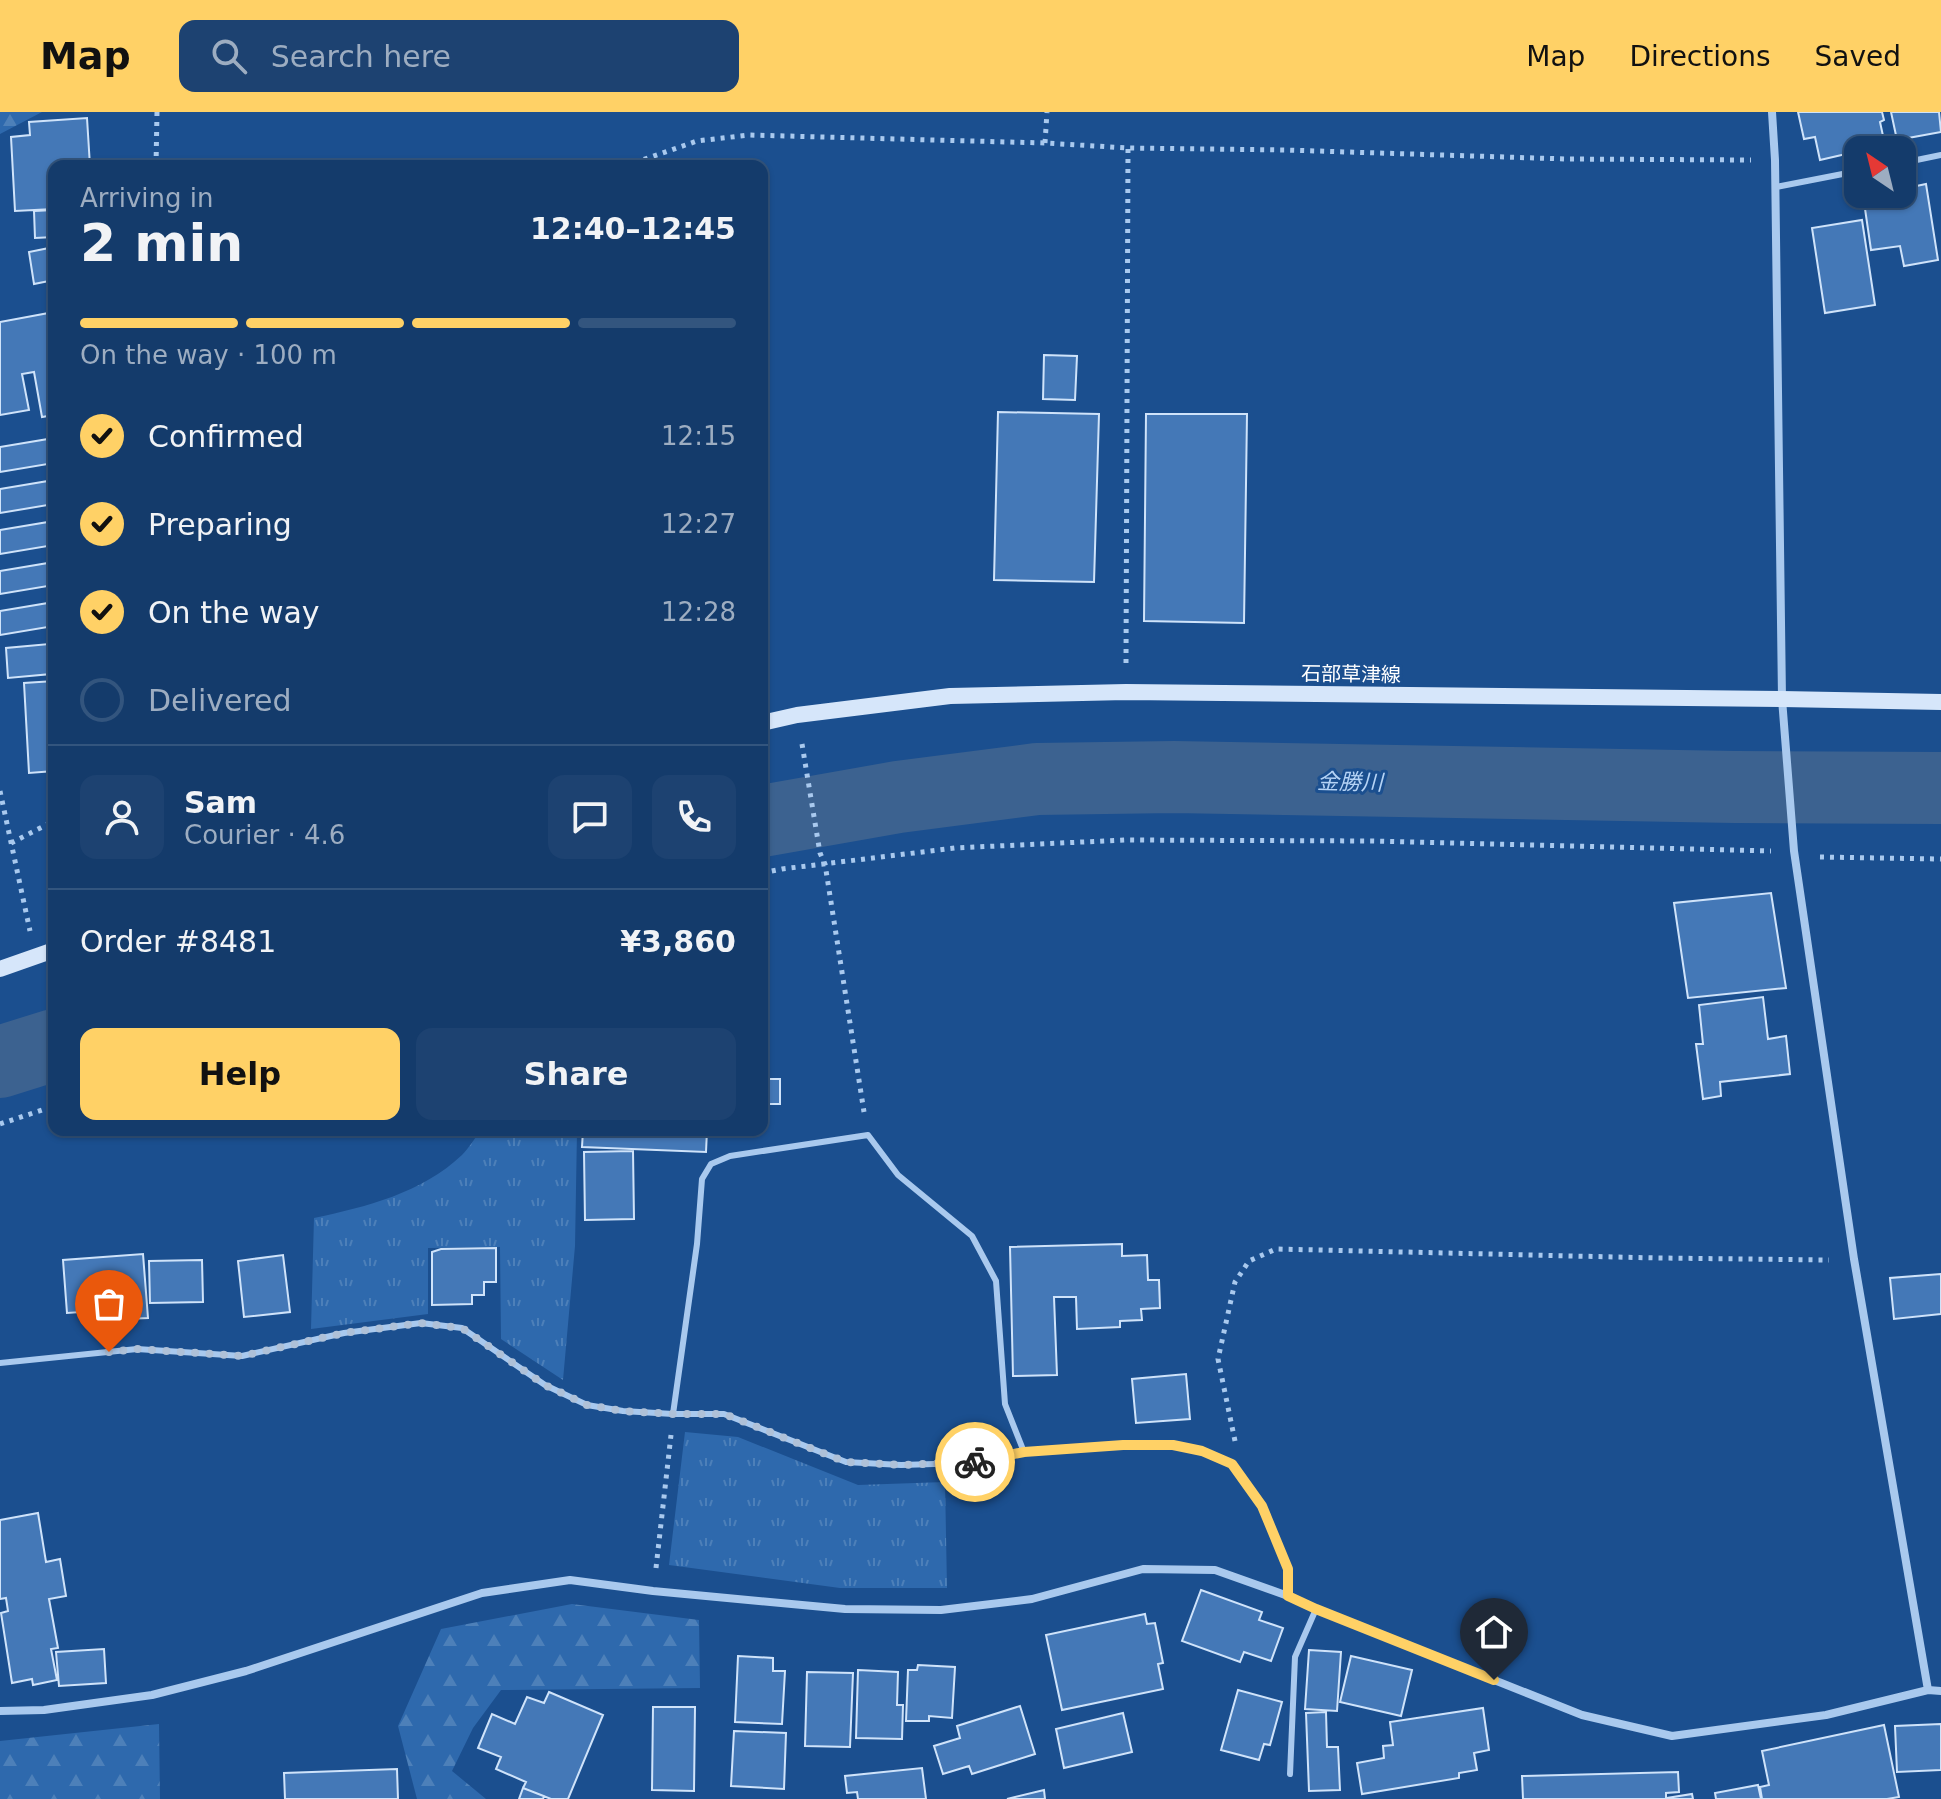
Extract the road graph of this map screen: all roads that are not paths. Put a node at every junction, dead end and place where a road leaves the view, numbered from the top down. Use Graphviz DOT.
graph roads {
  1 [pos="1772,112"];
  2 [pos="1941,155"];
  3 [pos="1916,160"];
  4 [pos="1844,174"];
  5 [pos="1776,187"];
  6 [pos="1782,699"];
  7 [pos="1941,702"];
  8 [pos="768,722"];
  9 [pos="48,952"];
  10 [pos="0,969"];
  11 [pos="0,1363"];
  12 [pos="673,1414"];
  13 [pos="1024,1452"];
  14 [pos="1288,1596"];
  15 [pos="1316,1609"];
  16 [pos="1928,1690"];
  17 [pos="1941,1691"];
  18 [pos="0,1711"];
  19 [pos="1290,1774"];
  1 -- 5 [label="street"];
  2 -- 3 [label="lane"];
  4 -- 5 [label="lane"];
  5 -- 6 [label="street"];
  6 -- 7 [label="main road, 石部草津線"];
  6 -- 8 [label="main road, 石部草津線"];
  6 -- 16 [label="street"];
  9 -- 10 [label="main road"];
  11 -- 12 [label="lane"];
  12 -- 13 [label="lane"];
  12 -- 13 [label="lane"];
  13 -- 14 [label="lane"];
  14 -- 15 [label="street"];
  14 -- 18 [label="street"];
  15 -- 16 [label="street"];
  15 -- 19 [label="lane"];
  16 -- 17 [label="street"];
}
